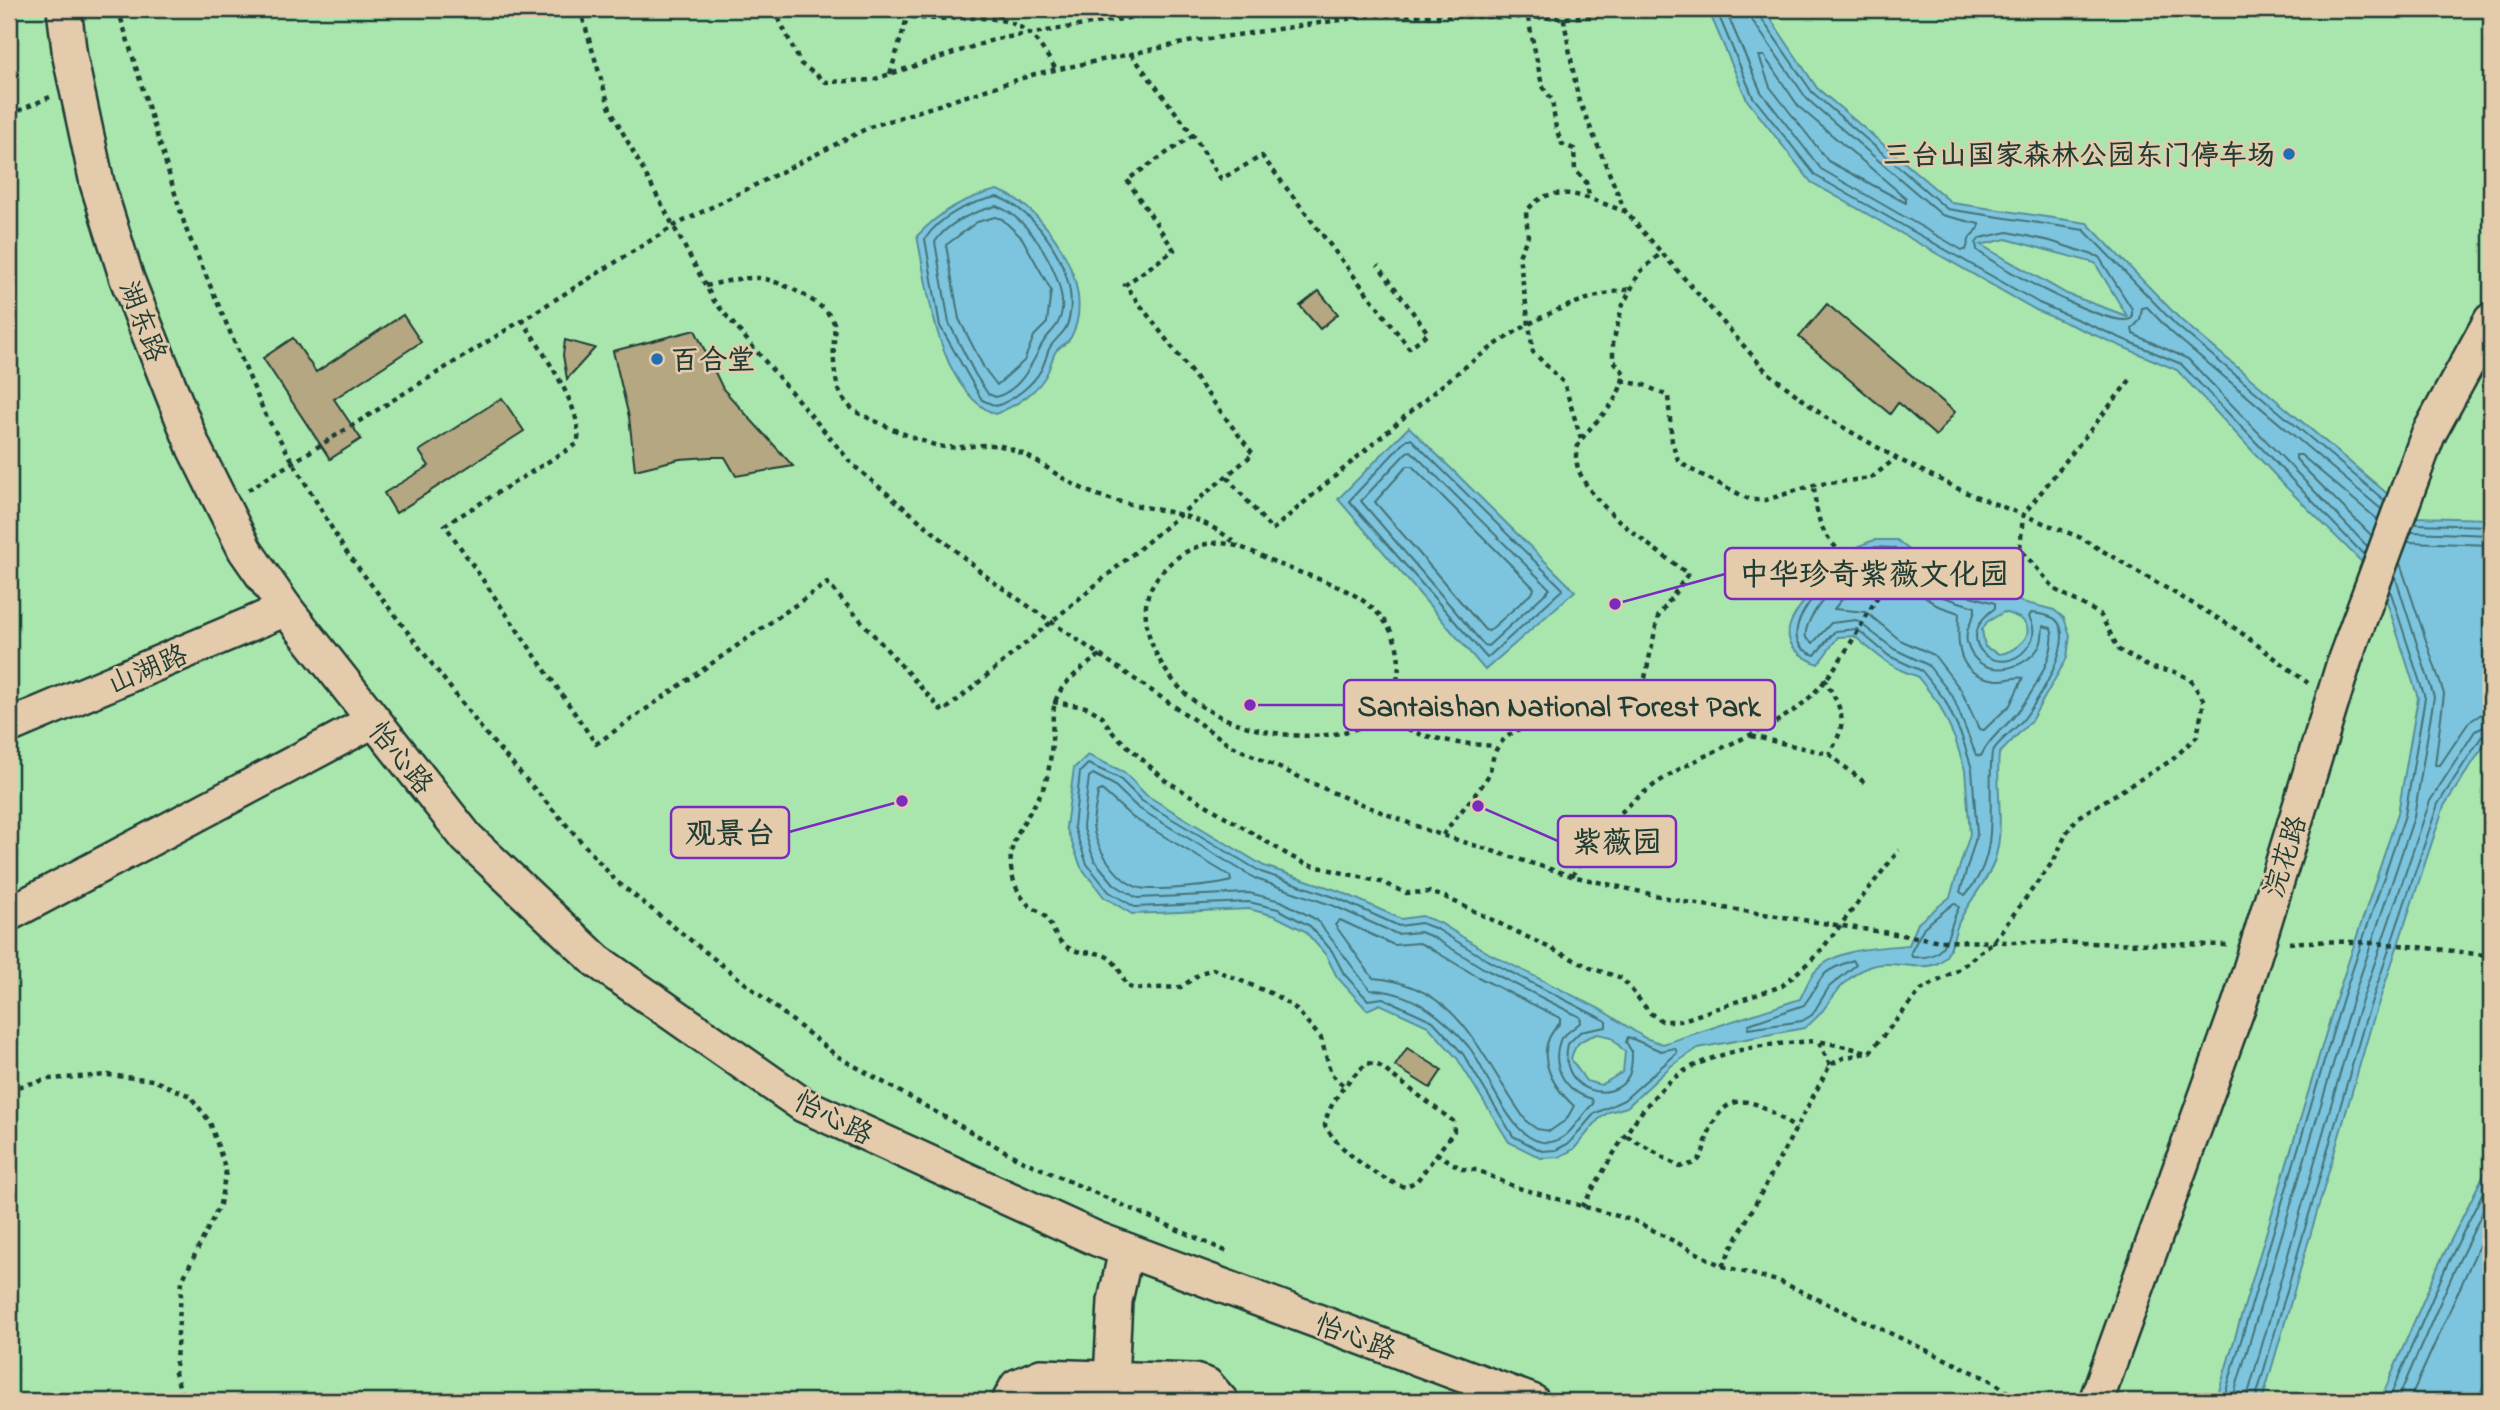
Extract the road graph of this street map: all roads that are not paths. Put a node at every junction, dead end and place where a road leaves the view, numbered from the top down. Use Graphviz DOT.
graph roads {
  1 [pos="64,9"];
  2 [pos="2491,320"];
  3 [pos="286,609"];
  4 [pos="373,721"];
  5 [pos="9,726"];
  6 [pos="9,914"];
  7 [pos="1126,1250"];
  8 [pos="1111,1379"];
  9 [pos="1009,1401"];
  10 [pos="1221,1401"];
  11 [pos="1532,1401"];
  12 [pos="2096,1401"];
  1 -- 3 [label="street, 湖东路"];
  2 -- 12 [label="street, 浣花路"];
  3 -- 4 [label="street, 怡心路"];
  3 -- 5 [label="street, 山湖路"];
  4 -- 6 [label="street"];
  4 -- 7 [label="street, 怡心路"];
  7 -- 8 [label="street"];
  7 -- 11 [label="street, 怡心路"];
  8 -- 9 [label="street"];
  8 -- 10 [label="street"];
}
